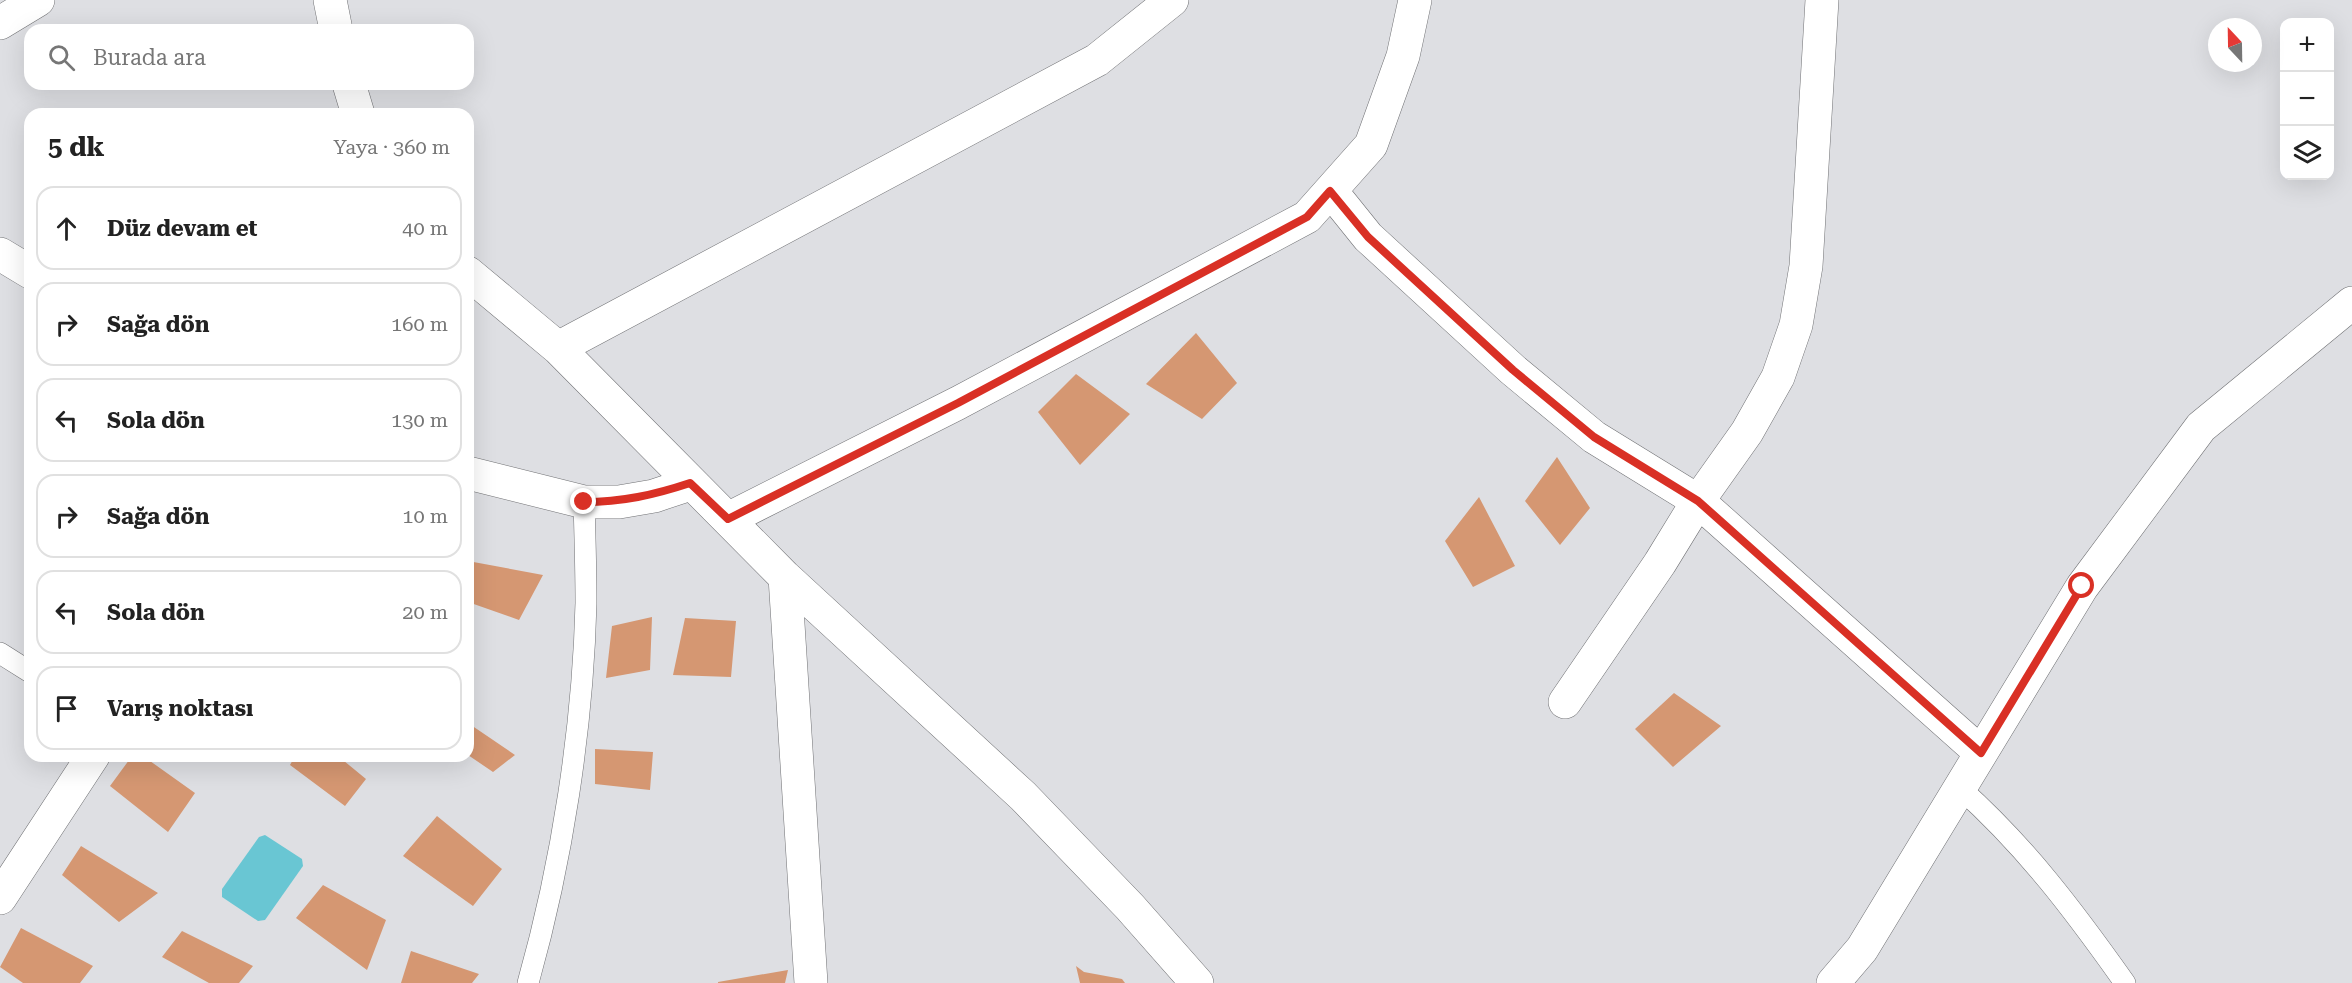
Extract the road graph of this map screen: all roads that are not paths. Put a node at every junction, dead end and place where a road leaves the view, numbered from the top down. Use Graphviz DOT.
graph roads {
  1 [pos="38,0"];
  2 [pos="330,0"];
  3 [pos="1172,0"];
  4 [pos="1415,0"];
  5 [pos="1822,0"];
  6 [pos="0,23"];
  7 [pos="335,24"];
  8 [pos="351,90"];
  9 [pos="356,108"];
  10 [pos="1330,191"];
  11 [pos="0,254"];
  12 [pos="24,268"];
  13 [pos="474,278"];
  14 [pos="2352,303"];
  15 [pos="558,348"];
  16 [pos="474,474"];
  17 [pos="690,483"];
  18 [pos="1698,501"];
  19 [pos="584,502"];
  20 [pos="728,519"];
  21 [pos="785,577"];
  22 [pos="0,653"];
  23 [pos="24,668"];
  24 [pos="1566,702"];
  25 [pos="1981,753"];
  26 [pos="89,762"];
  27 [pos="1960,788"];
  28 [pos="0,898"];
  29 [pos="528,983"];
  30 [pos="811,983"];
  31 [pos="1197,983"];
  32 [pos="1833,983"];
  33 [pos="2125,983"];
  1 -- 6 [label="street"];
  2 -- 7 [label="street"];
  3 -- 15 [label="street"];
  4 -- 10 [label="street"];
  5 -- 18 [label="street"];
  8 -- 9 [label="street"];
  10 -- 18 [label="street"];
  10 -- 20 [label="street"];
  11 -- 12 [label="street"];
  13 -- 15 [label="street"];
  14 -- 25 [label="street"];
  15 -- 17 [label="street"];
  16 -- 19 [label="street"];
  17 -- 19 [label="street"];
  17 -- 20 [label="street"];
  18 -- 24 [label="street"];
  18 -- 25 [label="street"];
  19 -- 29 [label="lane"];
  20 -- 21 [label="street"];
  21 -- 30 [label="street"];
  21 -- 31 [label="street"];
  22 -- 23 [label="lane"];
  25 -- 27 [label="street"];
  26 -- 28 [label="street"];
  27 -- 32 [label="street"];
  27 -- 33 [label="lane"];
}
